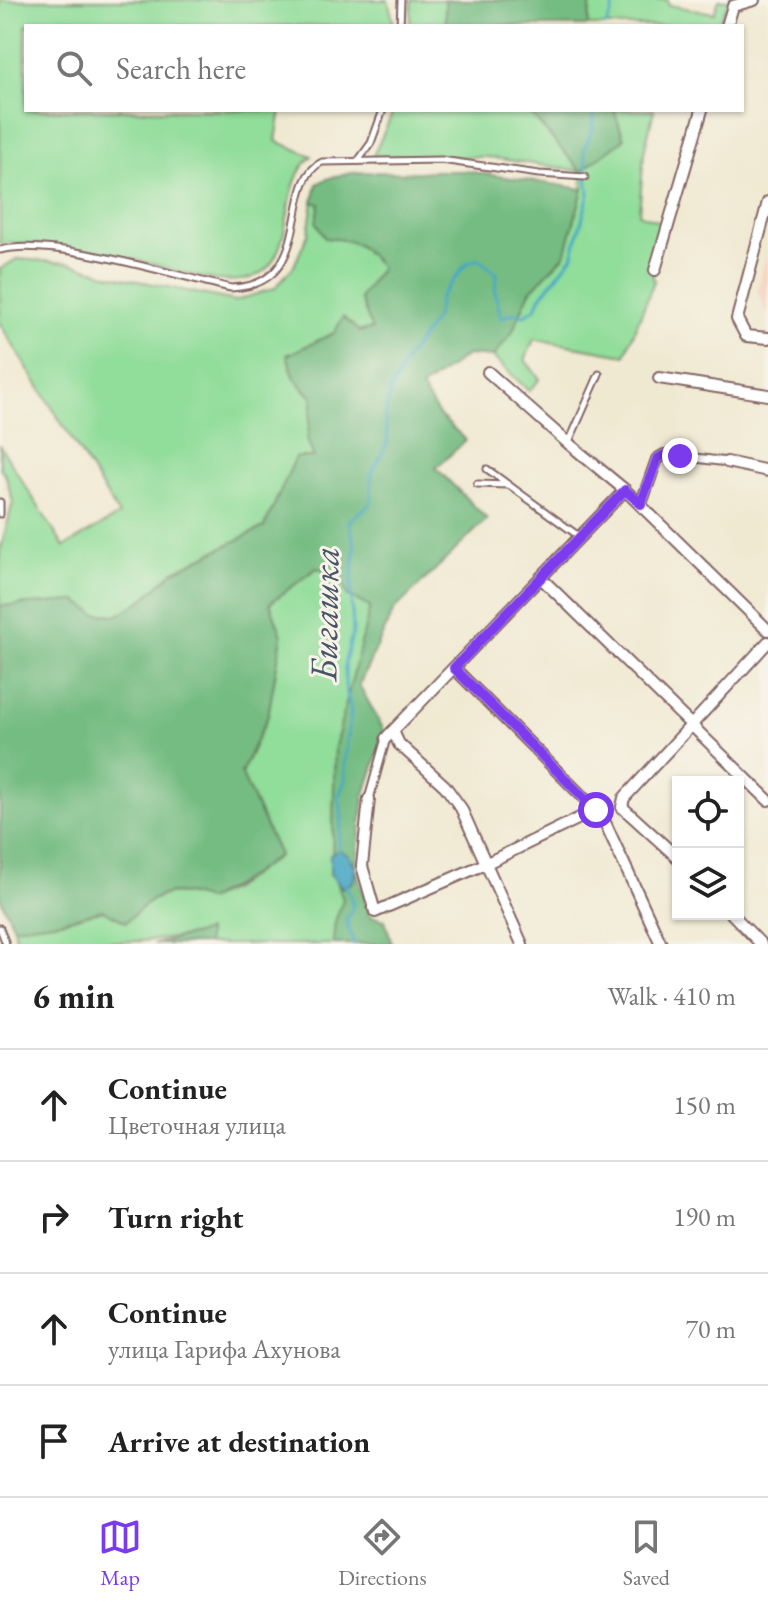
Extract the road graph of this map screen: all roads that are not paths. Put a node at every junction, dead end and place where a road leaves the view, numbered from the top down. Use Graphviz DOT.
graph roads {
  1 [pos="401,0"];
  2 [pos="754,0"];
  3 [pos="400,24"];
  4 [pos="728,24"];
  5 [pos="382,112"];
  6 [pos="701,112"];
  7 [pos="358,161"];
  8 [pos="585,177"];
  9 [pos="768,202"];
  10 [pos="0,250"];
  11 [pos="655,270"];
  12 [pos="764,335"];
  13 [pos="488,372"];
  14 [pos="599,374"];
  15 [pos="659,378"];
  16 [pos="768,395"];
  17 [pos="568,443"];
  18 [pos="680,456"];
  19 [pos="727,462"];
  20 [pos="487,469"];
  21 [pos="768,471"];
  22 [pos="477,484"];
  23 [pos="510,485"];
  24 [pos="625,490"];
  25 [pos="0,502"];
  26 [pos="641,504"];
  27 [pos="0,514"];
  28 [pos="580,537"];
  29 [pos="541,578"];
  30 [pos="768,630"];
  31 [pos="768,642"];
  32 [pos="454,668"];
  33 [pos="692,724"];
  34 [pos="389,734"];
  35 [pos="369,799"];
  36 [pos="768,800"];
  37 [pos="622,807"];
  38 [pos="599,813"];
  39 [pos="672,853"];
  40 [pos="485,864"];
  41 [pos="738,920"];
  42 [pos="0,928"];
  43 [pos="6,944"];
  44 [pos="522,944"];
  45 [pos="661,944"];
  46 [pos="761,944"];
  1 -- 3 [label="lane"];
  2 -- 4 [label="street"];
  5 -- 7 [label="lane"];
  6 -- 11 [label="street"];
  7 -- 8 [label="lane"];
  7 -- 10 [label="lane"];
  9 -- 12 [label="street"];
  13 -- 17 [label="street"];
  14 -- 17 [label="lane"];
  15 -- 16 [label="street"];
  17 -- 24 [label="street"];
  18 -- 19 [label="street"];
  18 -- 26 [label="street"];
  19 -- 21 [label="street"];
  20 -- 23 [label="lane"];
  22 -- 23 [label="lane"];
  23 -- 28 [label="lane"];
  24 -- 26 [label="street"];
  24 -- 28 [label="street"];
  25 -- 27 [label="lane"];
  26 -- 30 [label="street"];
  28 -- 29 [label="street"];
  29 -- 32 [label="street"];
  29 -- 33 [label="street"];
  31 -- 33 [label="street"];
  32 -- 34 [label="street"];
  32 -- 38 [label="street"];
  33 -- 36 [label="street"];
  33 -- 37 [label="street"];
  34 -- 35 [label="street"];
  34 -- 40 [label="street"];
  35 -- 40 [label="street"];
  37 -- 38 [label="street"];
  37 -- 39 [label="street"];
  38 -- 40 [label="street"];
  38 -- 45 [label="street"];
  40 -- 44 [label="street"];
  41 -- 46 [label="street"];
  42 -- 43 [label="lane"];
}
